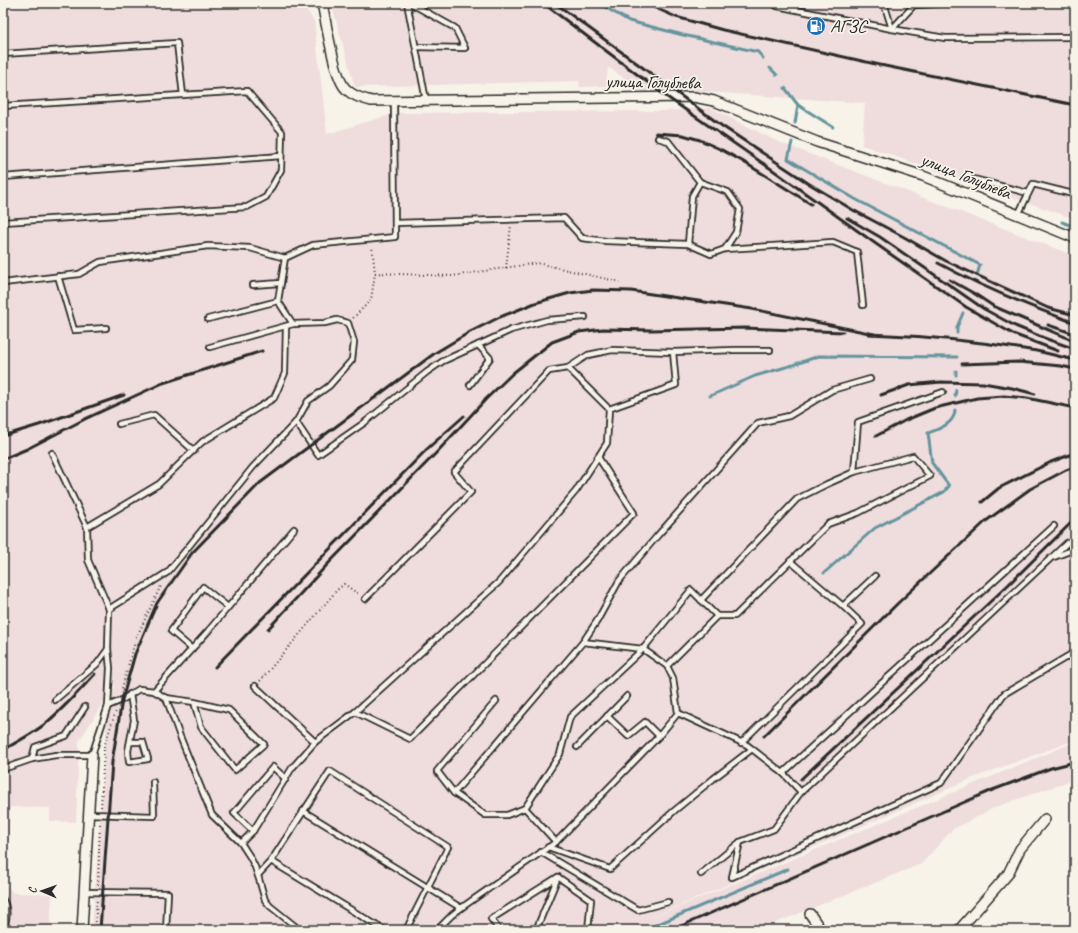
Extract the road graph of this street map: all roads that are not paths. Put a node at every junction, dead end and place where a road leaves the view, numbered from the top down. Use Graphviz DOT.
graph roads {
  1 [pos="322,3"];
  2 [pos="408,3"];
  3 [pos="884,3"];
  4 [pos="939,3"];
  5 [pos="777,6"];
  6 [pos="892,30"];
  7 [pos="1075,37"];
  8 [pos="416,47"];
  9 [pos="3,54"];
  10 [pos="183,95"];
  11 [pos="426,100"];
  12 [pos="394,101"];
  13 [pos="3,106"];
  14 [pos="658,138"];
  15 [pos="282,156"];
  16 [pos="3,177"];
  17 [pos="974,179"];
  18 [pos="700,182"];
  19 [pos="1028,193"];
  20 [pos="1073,194"];
  21 [pos="1018,215"];
  22 [pos="3,222"];
  23 [pos="395,223"];
  24 [pos="1075,238"];
  25 [pos="688,244"];
  26 [pos="725,249"];
  27 [pos="285,258"];
  28 [pos="58,276"];
  29 [pos="3,283"];
  30 [pos="281,283"];
  31 [pos="253,285"];
  32 [pos="278,302"];
  33 [pos="863,305"];
  34 [pos="585,317"];
  35 [pos="208,319"];
  36 [pos="293,324"];
  37 [pos="286,326"];
  38 [pos="106,328"];
  39 [pos="478,345"];
  40 [pos="210,347"];
  41 [pos="770,350"];
  42 [pos="673,352"];
  43 [pos="568,368"];
  44 [pos="870,379"];
  45 [pos="470,385"];
  46 [pos="943,392"];
  47 [pos="609,409"];
  48 [pos="296,422"];
  49 [pos="119,424"];
  50 [pos="194,450"];
  51 [pos="52,453"];
  52 [pos="598,457"];
  53 [pos="854,472"];
  54 [pos="1054,526"];
  55 [pos="87,527"];
  56 [pos="294,529"];
  57 [pos="1067,543"];
  58 [pos="1075,549"];
  59 [pos="1052,558"];
  60 [pos="790,561"];
  61 [pos="875,576"];
  62 [pos="365,599"];
  63 [pos="701,600"];
  64 [pos="843,606"];
  65 [pos="228,607"];
  66 [pos="109,609"];
  67 [pos="717,616"];
  68 [pos="583,642"];
  69 [pos="644,648"];
  70 [pos="108,649"];
  71 [pos="192,649"];
  72 [pos="1075,652"];
  73 [pos="667,666"];
  74 [pos="255,686"];
  75 [pos="154,691"];
  76 [pos="130,694"];
  77 [pos="627,696"];
  78 [pos="166,698"];
  79 [pos="55,700"];
  80 [pos="496,701"];
  81 [pos="194,702"];
  82 [pos="108,706"];
  83 [pos="85,707"];
  84 [pos="355,712"];
  85 [pos="678,713"];
  86 [pos="607,716"];
  87 [pos="659,736"];
  88 [pos="130,742"];
  89 [pos="316,742"];
  90 [pos="741,743"];
  91 [pos="577,747"];
  92 [pos="752,749"];
  93 [pos="92,755"];
  94 [pos="32,759"];
  95 [pos="3,769"];
  96 [pos="783,773"];
  97 [pos="286,779"];
  98 [pos="153,782"];
  99 [pos="801,792"];
  100 [pos="454,793"];
  101 [pos="525,808"];
  102 [pos="304,811"];
  103 [pos="89,814"];
  104 [pos="1045,819"];
  105 [pos="253,831"];
  106 [pos="556,842"];
  107 [pos="740,842"];
  108 [pos="240,843"];
  109 [pos="548,847"];
  110 [pos="541,852"];
  111 [pos="271,861"];
  112 [pos="701,874"];
  113 [pos="258,875"];
  114 [pos="558,877"];
  115 [pos="428,888"];
  116 [pos="84,892"];
  117 [pos="3,900"];
  118 [pos="668,902"];
  119 [pos="461,908"];
  120 [pos="810,914"];
  121 [pos="3,930"];
  122 [pos="82,930"];
  123 [pos="166,930"];
  124 [pos="300,930"];
  125 [pos="384,930"];
  126 [pos="406,930"];
  127 [pos="437,930"];
  128 [pos="499,930"];
  129 [pos="536,930"];
  130 [pos="588,930"];
  131 [pos="821,930"];
  132 [pos="959,930"];
  1 -- 12 [label="street, улица Голублева"];
  2 -- 8 [label="lane"];
  2 -- 8 [label="lane"];
  3 -- 6 [label="lane"];
  4 -- 6 [label="lane"];
  5 -- 6 [label="lane"];
  6 -- 7 [label="lane"];
  8 -- 11 [label="lane"];
  9 -- 10 [label="lane"];
  10 -- 13 [label="lane"];
  10 -- 15 [label="lane"];
  11 -- 12 [label="street, улица Голублева"];
  11 -- 21 [label="street, улица Голублева"];
  12 -- 23 [label="lane"];
  14 -- 18 [label="lane"];
  15 -- 16 [label="lane"];
  15 -- 22 [label="lane"];
  17 -- 19 [label="lane"];
  18 -- 25 [label="lane"];
  18 -- 26 [label="lane"];
  19 -- 20 [label="lane"];
  19 -- 21 [label="lane"];
  21 -- 24 [label="street, улица Голублева"];
  23 -- 25 [label="lane"];
  23 -- 27 [label="lane"];
  25 -- 26 [label="lane"];
  26 -- 33 [label="lane"];
  27 -- 28 [label="lane"];
  27 -- 30 [label="lane"];
  28 -- 29 [label="lane"];
  28 -- 38 [label="lane"];
  30 -- 31 [label="lane"];
  30 -- 32 [label="lane"];
  32 -- 35 [label="lane"];
  32 -- 36 [label="lane"];
  34 -- 39 [label="lane"];
  36 -- 37 [label="lane"];
  36 -- 48 [label="lane"];
  37 -- 40 [label="lane"];
  37 -- 50 [label="lane"];
  39 -- 45 [label="lane"];
  39 -- 48 [label="lane"];
  41 -- 42 [label="lane"];
  42 -- 43 [label="lane"];
  42 -- 47 [label="lane"];
  43 -- 47 [label="lane"];
  43 -- 62 [label="lane"];
  44 -- 68 [label="lane"];
  46 -- 53 [label="lane"];
  47 -- 52 [label="lane"];
  48 -- 66 [label="lane"];
  49 -- 50 [label="lane"];
  50 -- 55 [label="lane"];
  51 -- 55 [label="lane"];
  52 -- 84 [label="lane"];
  52 -- 84 [label="lane"];
  53 -- 60 [label="lane"];
  53 -- 63 [label="lane"];
  54 -- 96 [label="lane"];
  55 -- 66 [label="lane"];
  56 -- 65 [label="lane"];
  57 -- 59 [label="lane"];
  58 -- 59 [label="lane"];
  59 -- 99 [label="lane"];
  60 -- 64 [label="lane"];
  60 -- 67 [label="lane"];
  61 -- 64 [label="lane"];
  63 -- 67 [label="lane"];
  63 -- 69 [label="lane"];
  64 -- 90 [label="lane"];
  65 -- 71 [label="lane"];
  65 -- 71 [label="lane"];
  66 -- 70 [label="lane"];
  67 -- 73 [label="lane"];
  68 -- 69 [label="lane"];
  68 -- 100 [label="lane"];
  69 -- 73 [label="lane"];
  69 -- 101 [label="lane"];
  70 -- 79 [label="lane"];
  70 -- 82 [label="lane"];
  71 -- 75 [label="lane"];
  72 -- 107 [label="lane"];
  73 -- 85 [label="lane"];
  74 -- 89 [label="lane"];
  75 -- 76 [label="lane"];
  75 -- 78 [label="lane"];
  76 -- 82 [label="lane"];
  76 -- 88 [label="lane"];
  77 -- 86 [label="lane"];
  78 -- 81 [label="lane"];
  78 -- 108 [label="lane"];
  80 -- 100 [label="lane"];
  81 -- 81 [label="lane"];
  82 -- 93 [label="lane"];
  83 -- 94 [label="lane"];
  84 -- 89 [label="lane"];
  85 -- 87 [label="lane"];
  85 -- 90 [label="lane"];
  86 -- 87 [label="lane"];
  86 -- 91 [label="lane"];
  87 -- 106 [label="lane"];
  88 -- 88 [label="lane"];
  89 -- 97 [label="lane"];
  90 -- 92 [label="lane"];
  92 -- 96 [label="lane"];
  92 -- 109 [label="lane"];
  93 -- 94 [label="lane"];
  93 -- 103 [label="street"];
  94 -- 95 [label="lane"];
  96 -- 99 [label="lane"];
  97 -- 105 [label="lane"];
  97 -- 105 [label="lane"];
  98 -- 103 [label="lane"];
  99 -- 107 [label="lane"];
  100 -- 101 [label="lane"];
  101 -- 106 [label="lane"];
  102 -- 111 [label="lane"];
  102 -- 115 [label="lane"];
  102 -- 115 [label="lane"];
  103 -- 116 [label="street"];
  104 -- 132 [label="street"];
  105 -- 108 [label="lane"];
  106 -- 109 [label="lane"];
  107 -- 112 [label="lane"];
  108 -- 113 [label="lane"];
  109 -- 110 [label="lane"];
  110 -- 118 [label="lane"];
  110 -- 119 [label="lane"];
  111 -- 113 [label="lane"];
  111 -- 125 [label="lane"];
  113 -- 124 [label="lane"];
  114 -- 128 [label="lane"];
  114 -- 129 [label="lane"];
  114 -- 130 [label="lane"];
  115 -- 119 [label="lane"];
  115 -- 126 [label="lane"];
  116 -- 122 [label="street"];
  116 -- 123 [label="lane"];
  117 -- 121 [label="lane"];
  119 -- 127 [label="lane"];
  120 -- 131 [label="street"];
}
